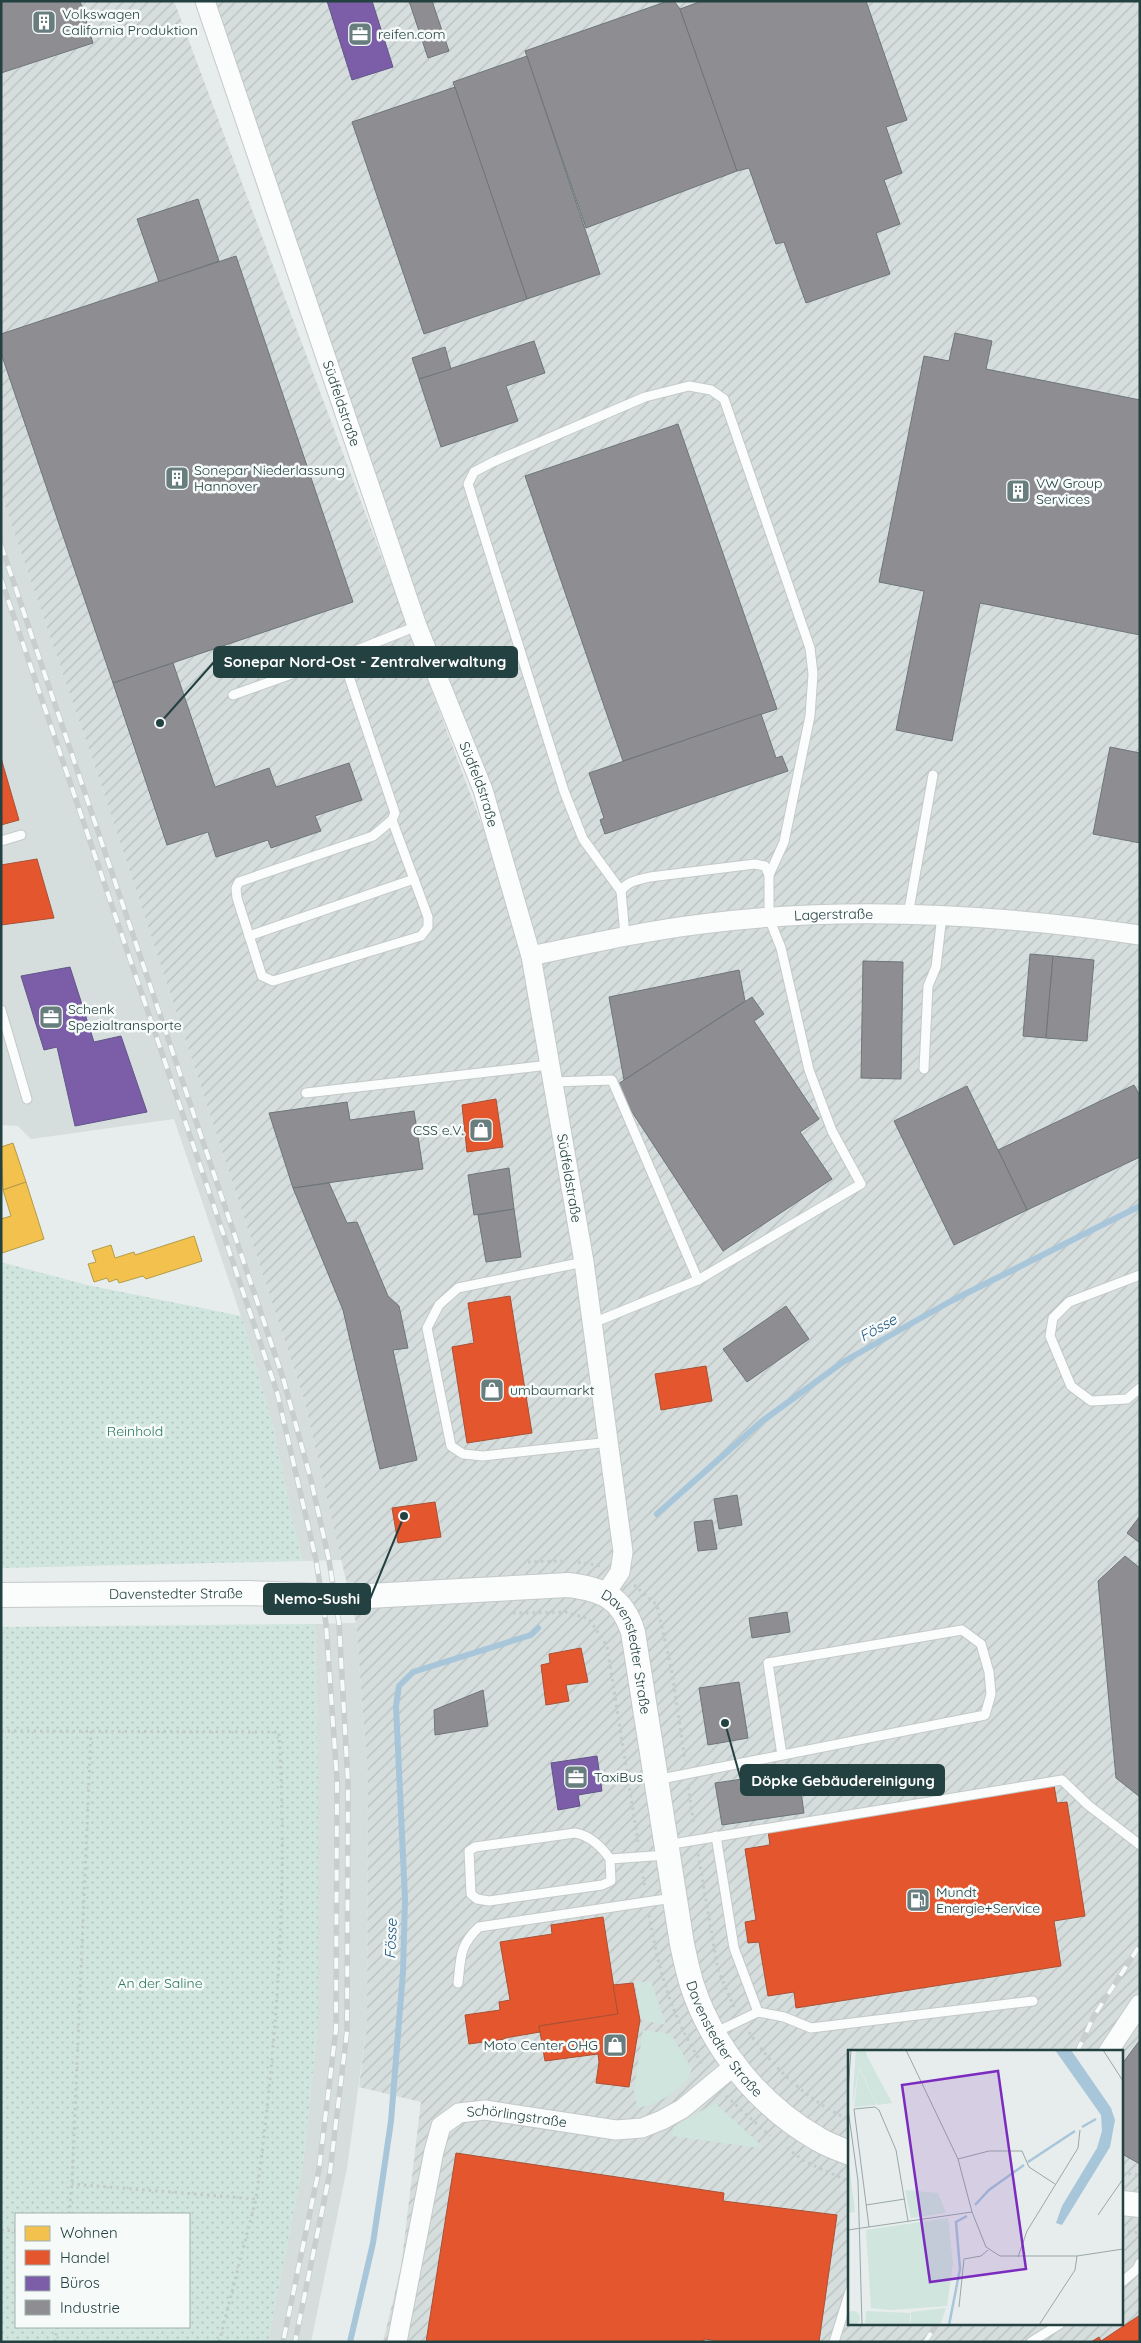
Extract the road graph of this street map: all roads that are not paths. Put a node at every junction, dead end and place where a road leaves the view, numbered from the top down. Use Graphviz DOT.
graph roads {
  1 [pos="205,1"];
  2 [pos="417,626"];
  3 [pos="342,656"];
  4 [pos="233,695"];
  5 [pos="933,774"];
  6 [pos="392,820"];
  7 [pos="21,835"];
  8 [pos="1,841"];
  9 [pos="769,875"];
  10 [pos="414,879"];
  11 [pos="621,891"];
  12 [pos="908,914"];
  13 [pos="942,915"];
  14 [pos="769,918"];
  15 [pos="1140,935"];
  16 [pos="248,936"];
  17 [pos="625,936"];
  18 [pos="531,956"];
  19 [pos="1,1010"];
  20 [pos="924,1069"];
  21 [pos="550,1074"];
  22 [pos="306,1093"];
  23 [pos="27,1099"];
  24 [pos="584,1262"];
  25 [pos="1140,1275"];
  26 [pos="698,1280"];
  27 [pos="593,1323"];
  28 [pos="1140,1388"];
  29 [pos="610,1442"];
  30 [pos="605,1594"];
  31 [pos="1,1595"];
  32 [pos="782,1755"];
  33 [pos="656,1780"];
  34 [pos="716,1836"];
  35 [pos="1140,1845"];
  36 [pos="667,1850"];
  37 [pos="610,1859"];
  38 [pos="674,1898"];
  39 [pos="458,1983"];
  40 [pos="1033,2001"];
  41 [pos="1140,2004"];
  42 [pos="758,2012"];
  43 [pos="714,2033"];
  44 [pos="1109,2050"];
  45 [pos="735,2065"];
  46 [pos="848,2152"];
  47 [pos="1124,2203"];
  48 [pos="1140,2205"];
  49 [pos="1140,2263"];
  50 [pos="1124,2280"];
  51 [pos="848,2297"];
  52 [pos="1057,2326"];
  53 [pos="397,2342"];
  54 [pos="834,2342"];
  55 [pos="1031,2342"];
  1 -- 2 [label="street, Südfeldstraße"];
  2 -- 3 [label="lane"];
  2 -- 18 [label="street, Südfeldstraße"];
  3 -- 4 [label="lane"];
  3 -- 6 [label="lane"];
  5 -- 12 [label="lane"];
  6 -- 10 [label="lane"];
  6 -- 16 [label="lane"];
  7 -- 8 [label="lane"];
  9 -- 11 [label="lane"];
  9 -- 11 [label="lane"];
  9 -- 14 [label="lane"];
  10 -- 16 [label="lane"];
  10 -- 16 [label="lane"];
  11 -- 17 [label="lane"];
  12 -- 13 [label="street, Lagerstraße"];
  12 -- 14 [label="street, Lagerstraße"];
  13 -- 15 [label="street, Lagerstraße"];
  13 -- 20 [label="lane"];
  14 -- 17 [label="street, Lagerstraße"];
  14 -- 26 [label="lane"];
  17 -- 18 [label="street, Lagerstraße"];
  18 -- 21 [label="street, Südfeldstraße"];
  19 -- 23 [label="lane"];
  21 -- 22 [label="lane"];
  21 -- 24 [label="street, Südfeldstraße"];
  21 -- 26 [label="lane"];
  24 -- 27 [label="street, Südfeldstraße"];
  24 -- 29 [label="lane"];
  25 -- 28 [label="lane"];
  26 -- 27 [label="lane"];
  27 -- 29 [label="street, Südfeldstraße"];
  29 -- 30 [label="street, Südfeldstraße"];
  30 -- 31 [label="street, Davenstedter Straße"];
  30 -- 33 [label="street, Davenstedter Straße"];
  32 -- 32 [label="lane"];
  32 -- 33 [label="lane"];
  33 -- 36 [label="street, Davenstedter Straße"];
  34 -- 35 [label="lane"];
  34 -- 36 [label="lane"];
  34 -- 42 [label="lane"];
  36 -- 37 [label="lane"];
  36 -- 38 [label="street, Davenstedter Straße"];
  37 -- 37 [label="lane"];
  38 -- 39 [label="lane"];
  38 -- 43 [label="street, Davenstedter Straße"];
  40 -- 42 [label="lane"];
  41 -- 44 [label="street"];
  42 -- 43 [label="lane"];
  43 -- 45 [label="street, Davenstedter Straße"];
  45 -- 46 [label="street, Davenstedter Straße"];
  45 -- 53 [label="street, Schörlingstraße"];
  47 -- 48 [label="street"];
  49 -- 50 [label="lane"];
  51 -- 54 [label="lane"];
  52 -- 55 [label="lane"];
}
